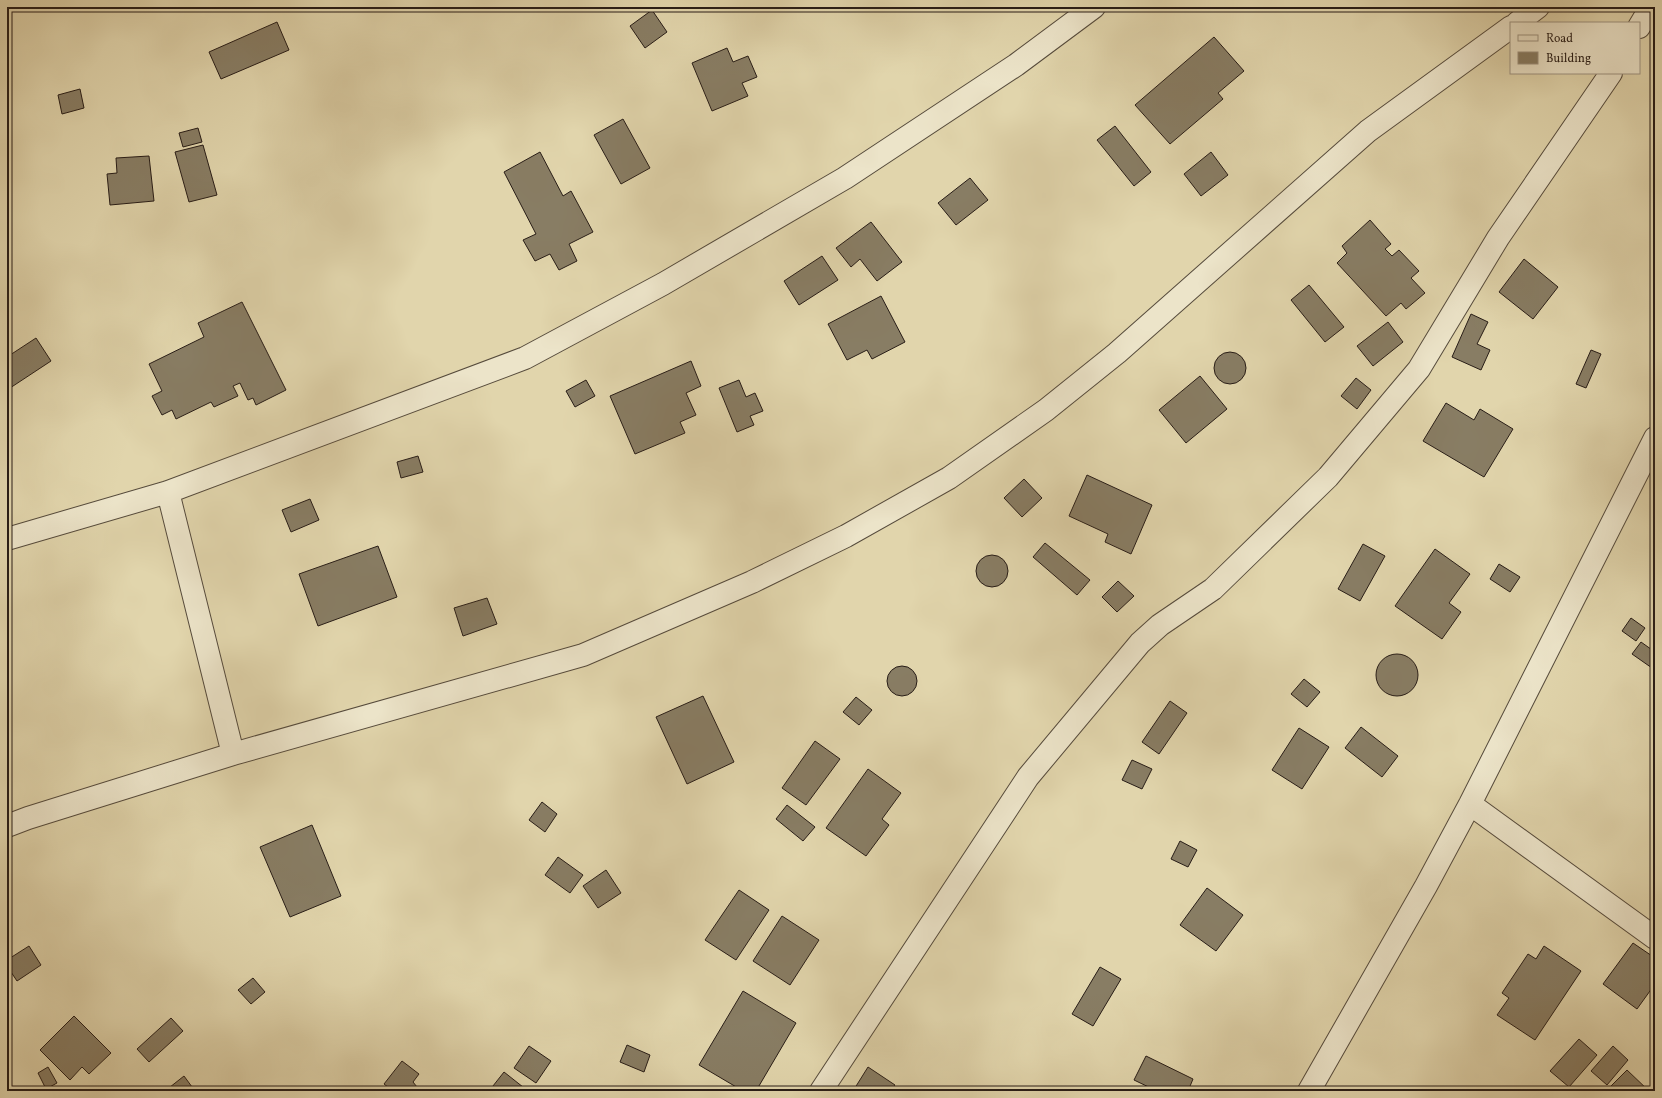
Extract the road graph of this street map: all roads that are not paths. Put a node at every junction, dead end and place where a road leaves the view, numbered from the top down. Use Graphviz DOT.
graph roads {
  1 [pos="1094,7"];
  2 [pos="1538,7"];
  3 [pos="1651,7"];
  4 [pos="1517,22"];
  5 [pos="1640,25"];
  6 [pos="1510,28"];
  7 [pos="1610,74"];
  8 [pos="1655,438"];
  9 [pos="168,492"];
  10 [pos="7,539"];
  11 [pos="234,754"];
  12 [pos="1470,804"];
  13 [pos="7,826"];
  14 [pos="1655,938"];
  15 [pos="821,1091"];
  16 [pos="1309,1091"];
  1 -- 9 [label="street"];
  2 -- 4 [label="street"];
  3 -- 5 [label="street"];
  6 -- 11 [label="street"];
  7 -- 15 [label="street"];
  8 -- 12 [label="street"];
  9 -- 10 [label="street"];
  9 -- 11 [label="street"];
  11 -- 13 [label="street"];
  12 -- 14 [label="street"];
  12 -- 16 [label="street"];
}
